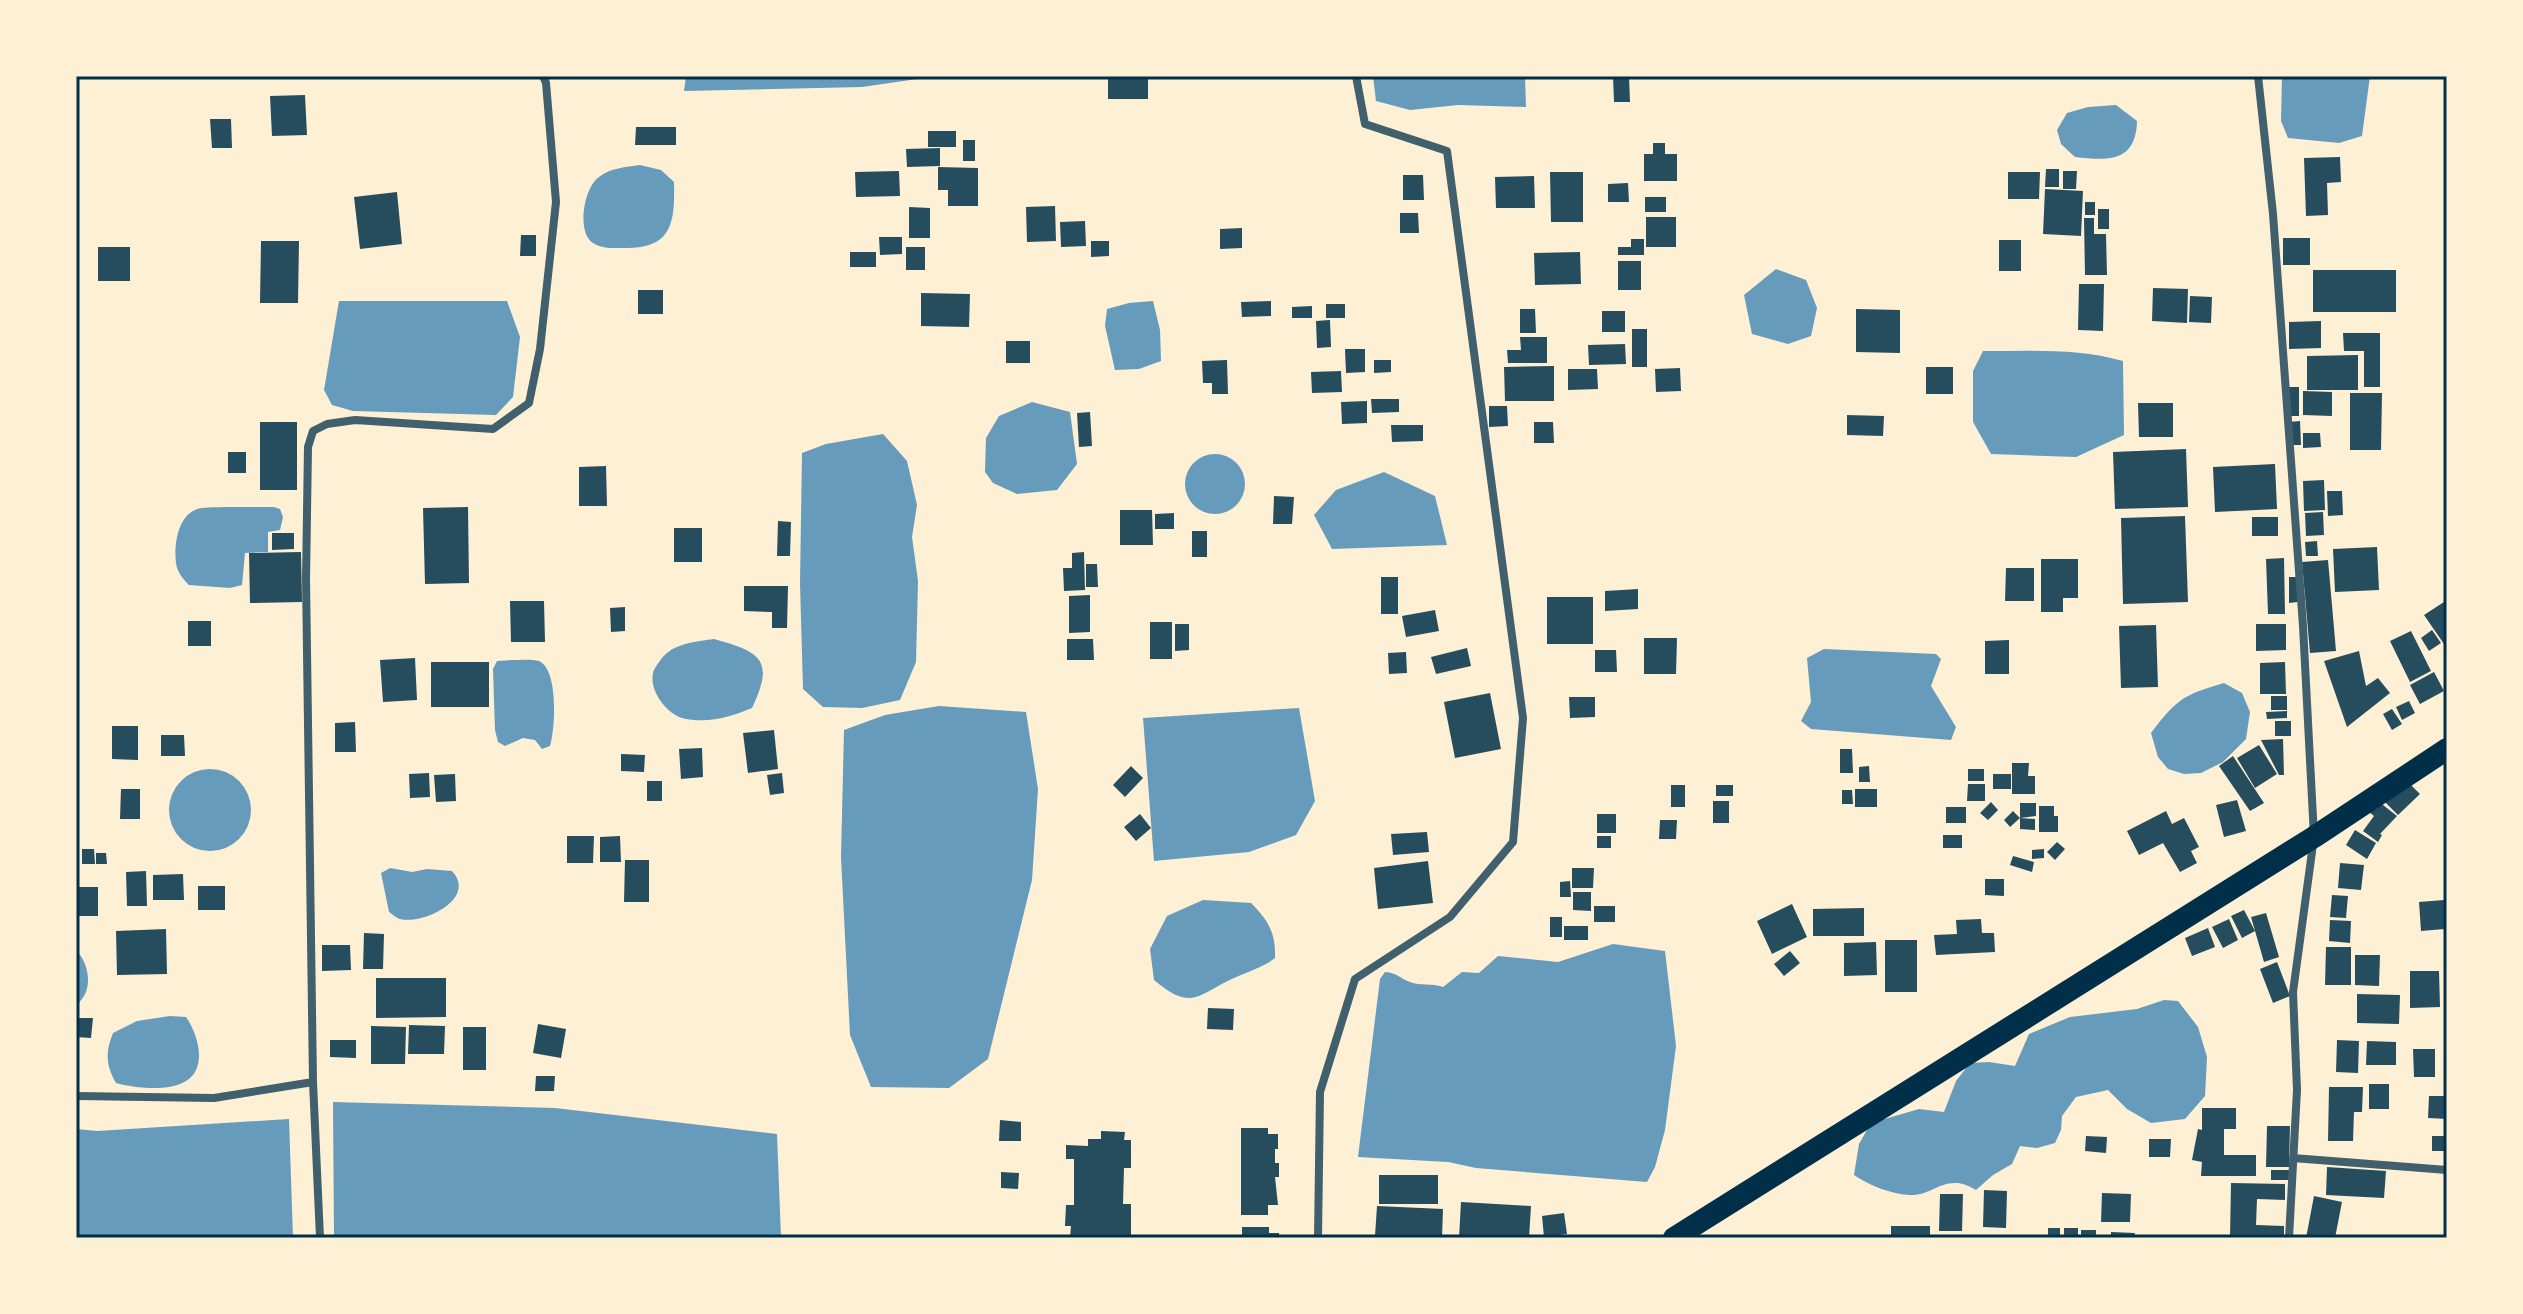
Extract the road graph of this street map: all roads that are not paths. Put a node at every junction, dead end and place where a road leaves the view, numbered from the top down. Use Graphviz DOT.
graph roads {
  1 [pos="543,76"];
  2 [pos="1356,76"];
  3 [pos="2258,76"];
  4 [pos="2447,749"];
  5 [pos="2314,837"];
  6 [pos="313,1082"];
  7 [pos="76,1096"];
  8 [pos="2293,1158"];
  9 [pos="2447,1170"];
  10 [pos="320,1238"];
  11 [pos="1318,1238"];
  12 [pos="1674,1238"];
  13 [pos="2289,1238"];
  1 -- 6 [label="street"];
  2 -- 11 [label="street"];
  3 -- 5 [label="street"];
  4 -- 5 [label="highway"];
  5 -- 8 [label="street"];
  5 -- 12 [label="highway"];
  6 -- 7 [label="street"];
  6 -- 10 [label="street"];
  8 -- 9 [label="street"];
  8 -- 13 [label="street"];
}
